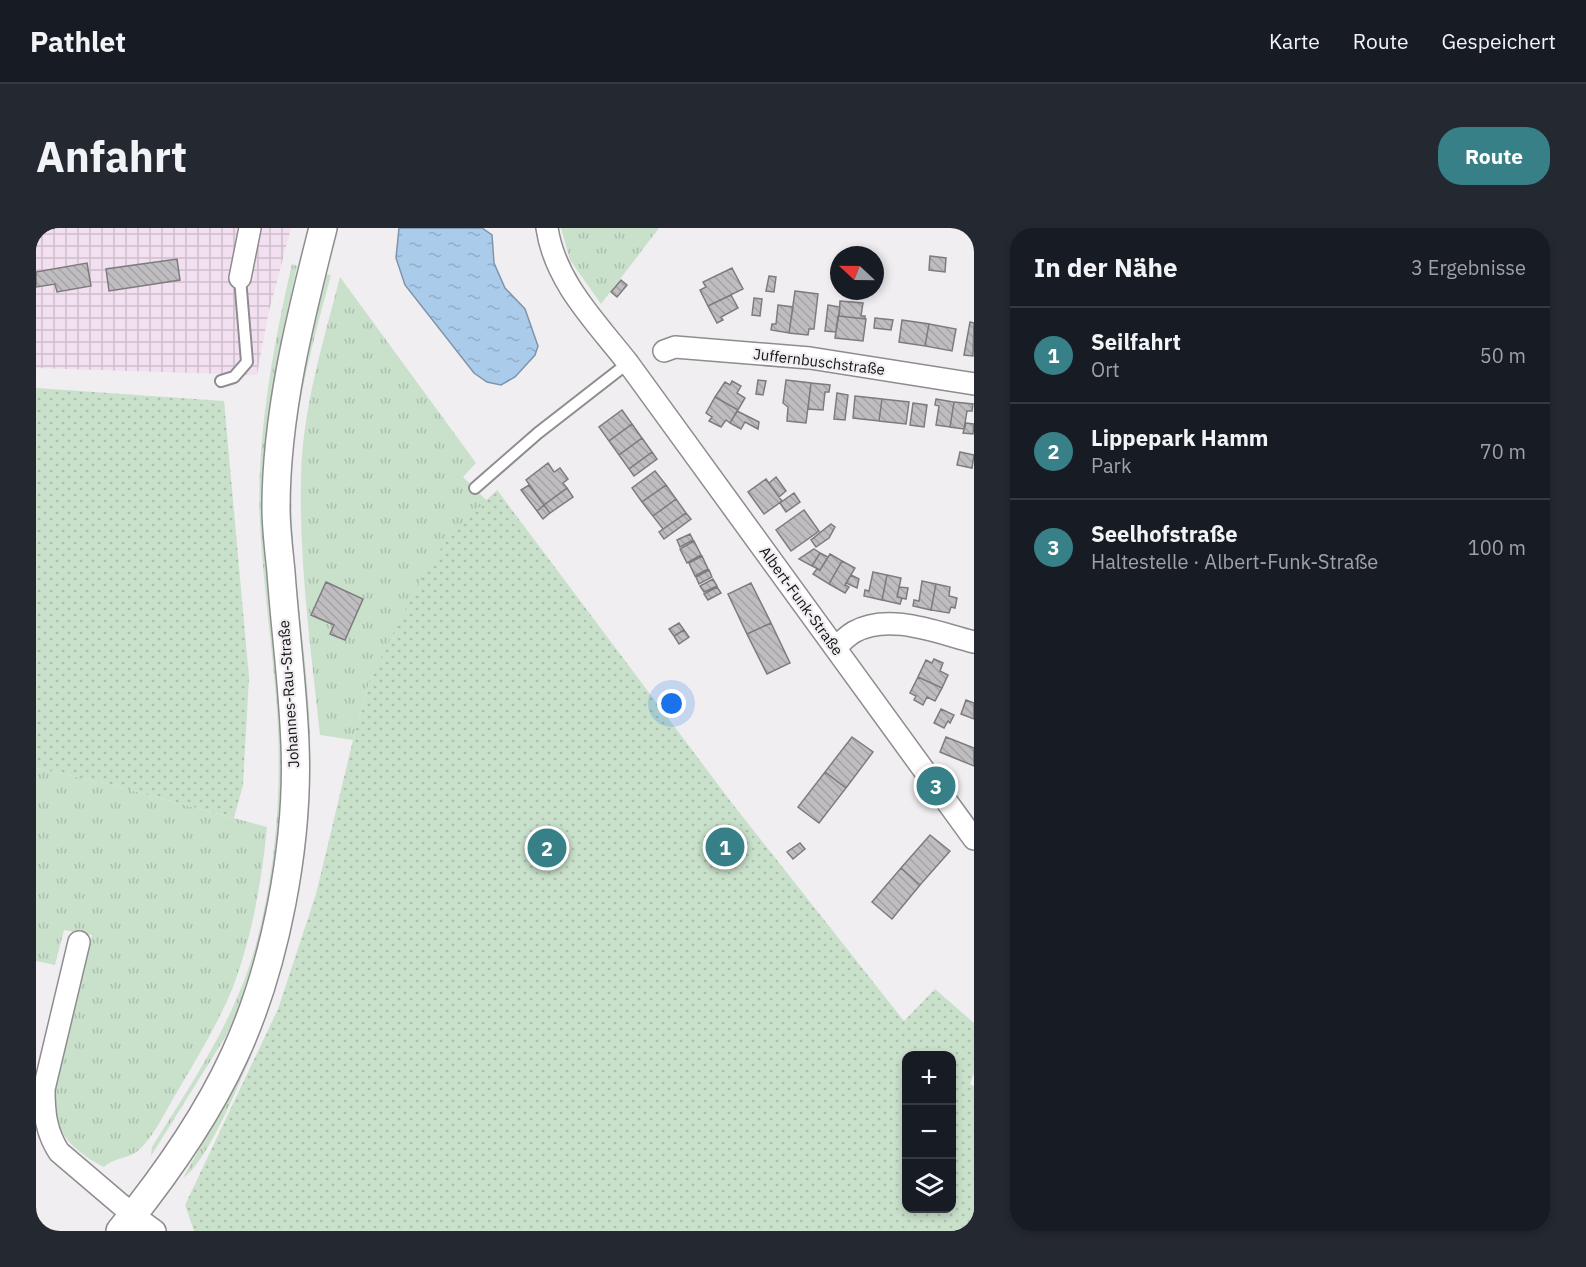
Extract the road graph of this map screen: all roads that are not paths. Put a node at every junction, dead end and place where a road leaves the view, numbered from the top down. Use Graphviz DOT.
graph roads {
  1 [pos="250,228"];
  2 [pos="323,228"];
  3 [pos="547,228"];
  4 [pos="240,278"];
  5 [pos="664,351"];
  6 [pos="628,363"];
  7 [pos="221,381"];
  8 [pos="974,384"];
  9 [pos="474,488"];
  10 [pos="974,642"];
  11 [pos="835,647"];
  12 [pos="974,839"];
  13 [pos="79,942"];
  14 [pos="127,1223"];
  15 [pos="155,1231"];
  1 -- 4 [label="street"];
  2 -- 14 [label="street, Johannes-Rau-Straße"];
  3 -- 6 [label="street, Albert-Funk-Straße"];
  4 -- 7 [label="lane"];
  5 -- 8 [label="street, Juffernbuschstraße"];
  6 -- 9 [label="lane"];
  6 -- 11 [label="street, Albert-Funk-Straße"];
  10 -- 11 [label="street"];
  11 -- 12 [label="street, Albert-Funk-Straße"];
  13 -- 14 [label="street"];
  14 -- 15 [label="street"];
}
